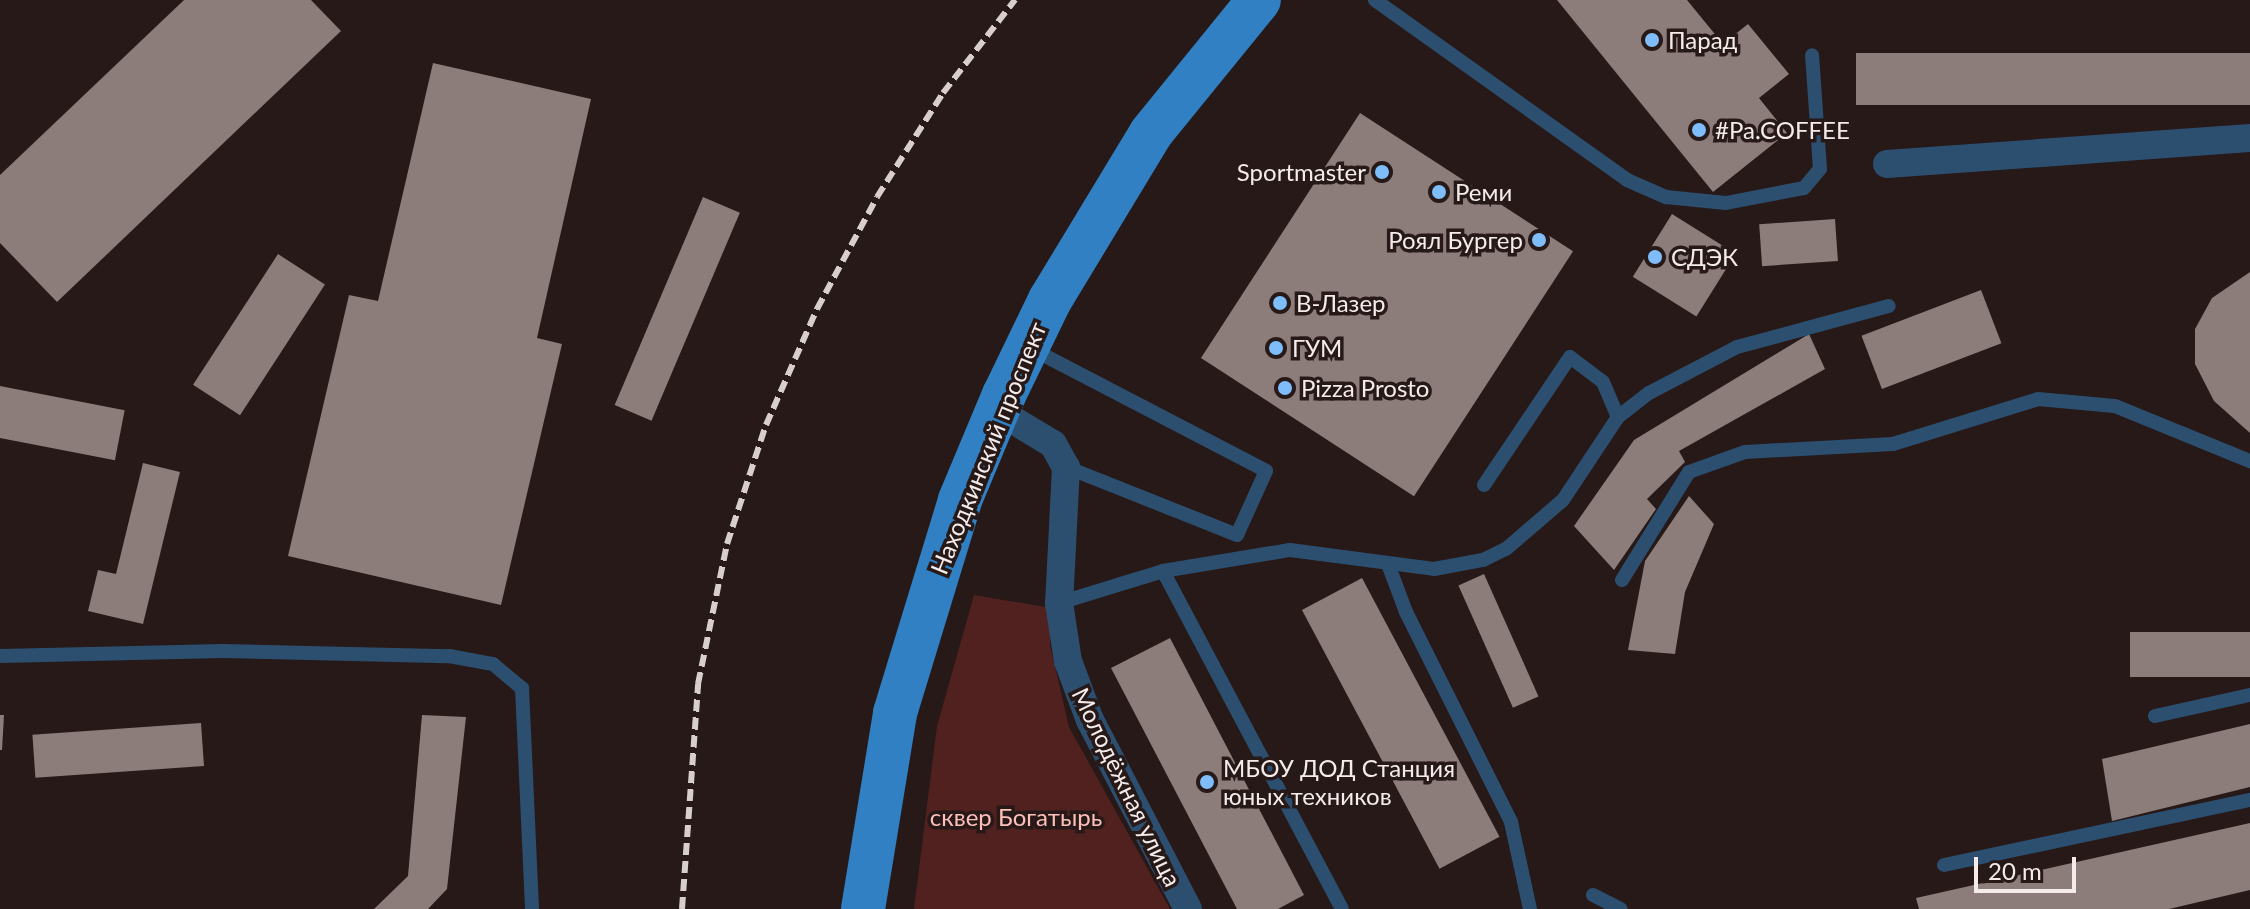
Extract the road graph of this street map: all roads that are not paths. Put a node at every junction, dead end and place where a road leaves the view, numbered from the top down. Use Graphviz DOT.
graph roads {
  1 [pos="1259,0"];
  2 [pos="1375,0"];
  3 [pos="1812,55"];
  4 [pos="2250,138"];
  5 [pos="1887,164"];
  6 [pos="1889,306"];
  7 [pos="1027,346"];
  8 [pos="998,411"];
  9 [pos="1618,417"];
  10 [pos="2250,461"];
  11 [pos="1066,467"];
  12 [pos="1484,485"];
  13 [pos="1388,564"];
  14 [pos="1163,571"];
  15 [pos="1622,580"];
  16 [pos="1059,603"];
  17 [pos="0,656"];
  18 [pos="2250,695"];
  19 [pos="2155,716"];
  20 [pos="2250,800"];
  21 [pos="1944,865"];
  22 [pos="1593,895"];
  23 [pos="532,909"];
  24 [pos="863,909"];
  25 [pos="1188,909"];
  26 [pos="1342,909"];
  27 [pos="1530,909"];
  28 [pos="1621,909"];
  1 -- 7 [label="main road, Находкинский проспект"];
  2 -- 3 [label="lane"];
  4 -- 5 [label="street"];
  6 -- 9 [label="lane"];
  7 -- 8 [label="main road, Находкинский проспект"];
  7 -- 11 [label="lane"];
  8 -- 11 [label="street"];
  8 -- 24 [label="main road, Находкинский проспект"];
  9 -- 12 [label="lane"];
  9 -- 13 [label="lane"];
  10 -- 15 [label="lane"];
  11 -- 16 [label="street, Молодёжная улица"];
  13 -- 14 [label="lane"];
  13 -- 27 [label="lane"];
  14 -- 16 [label="lane"];
  14 -- 26 [label="lane"];
  16 -- 25 [label="street, Молодёжная улица"];
  17 -- 23 [label="lane"];
  18 -- 19 [label="lane"];
  20 -- 21 [label="lane"];
  22 -- 28 [label="lane"];
}
